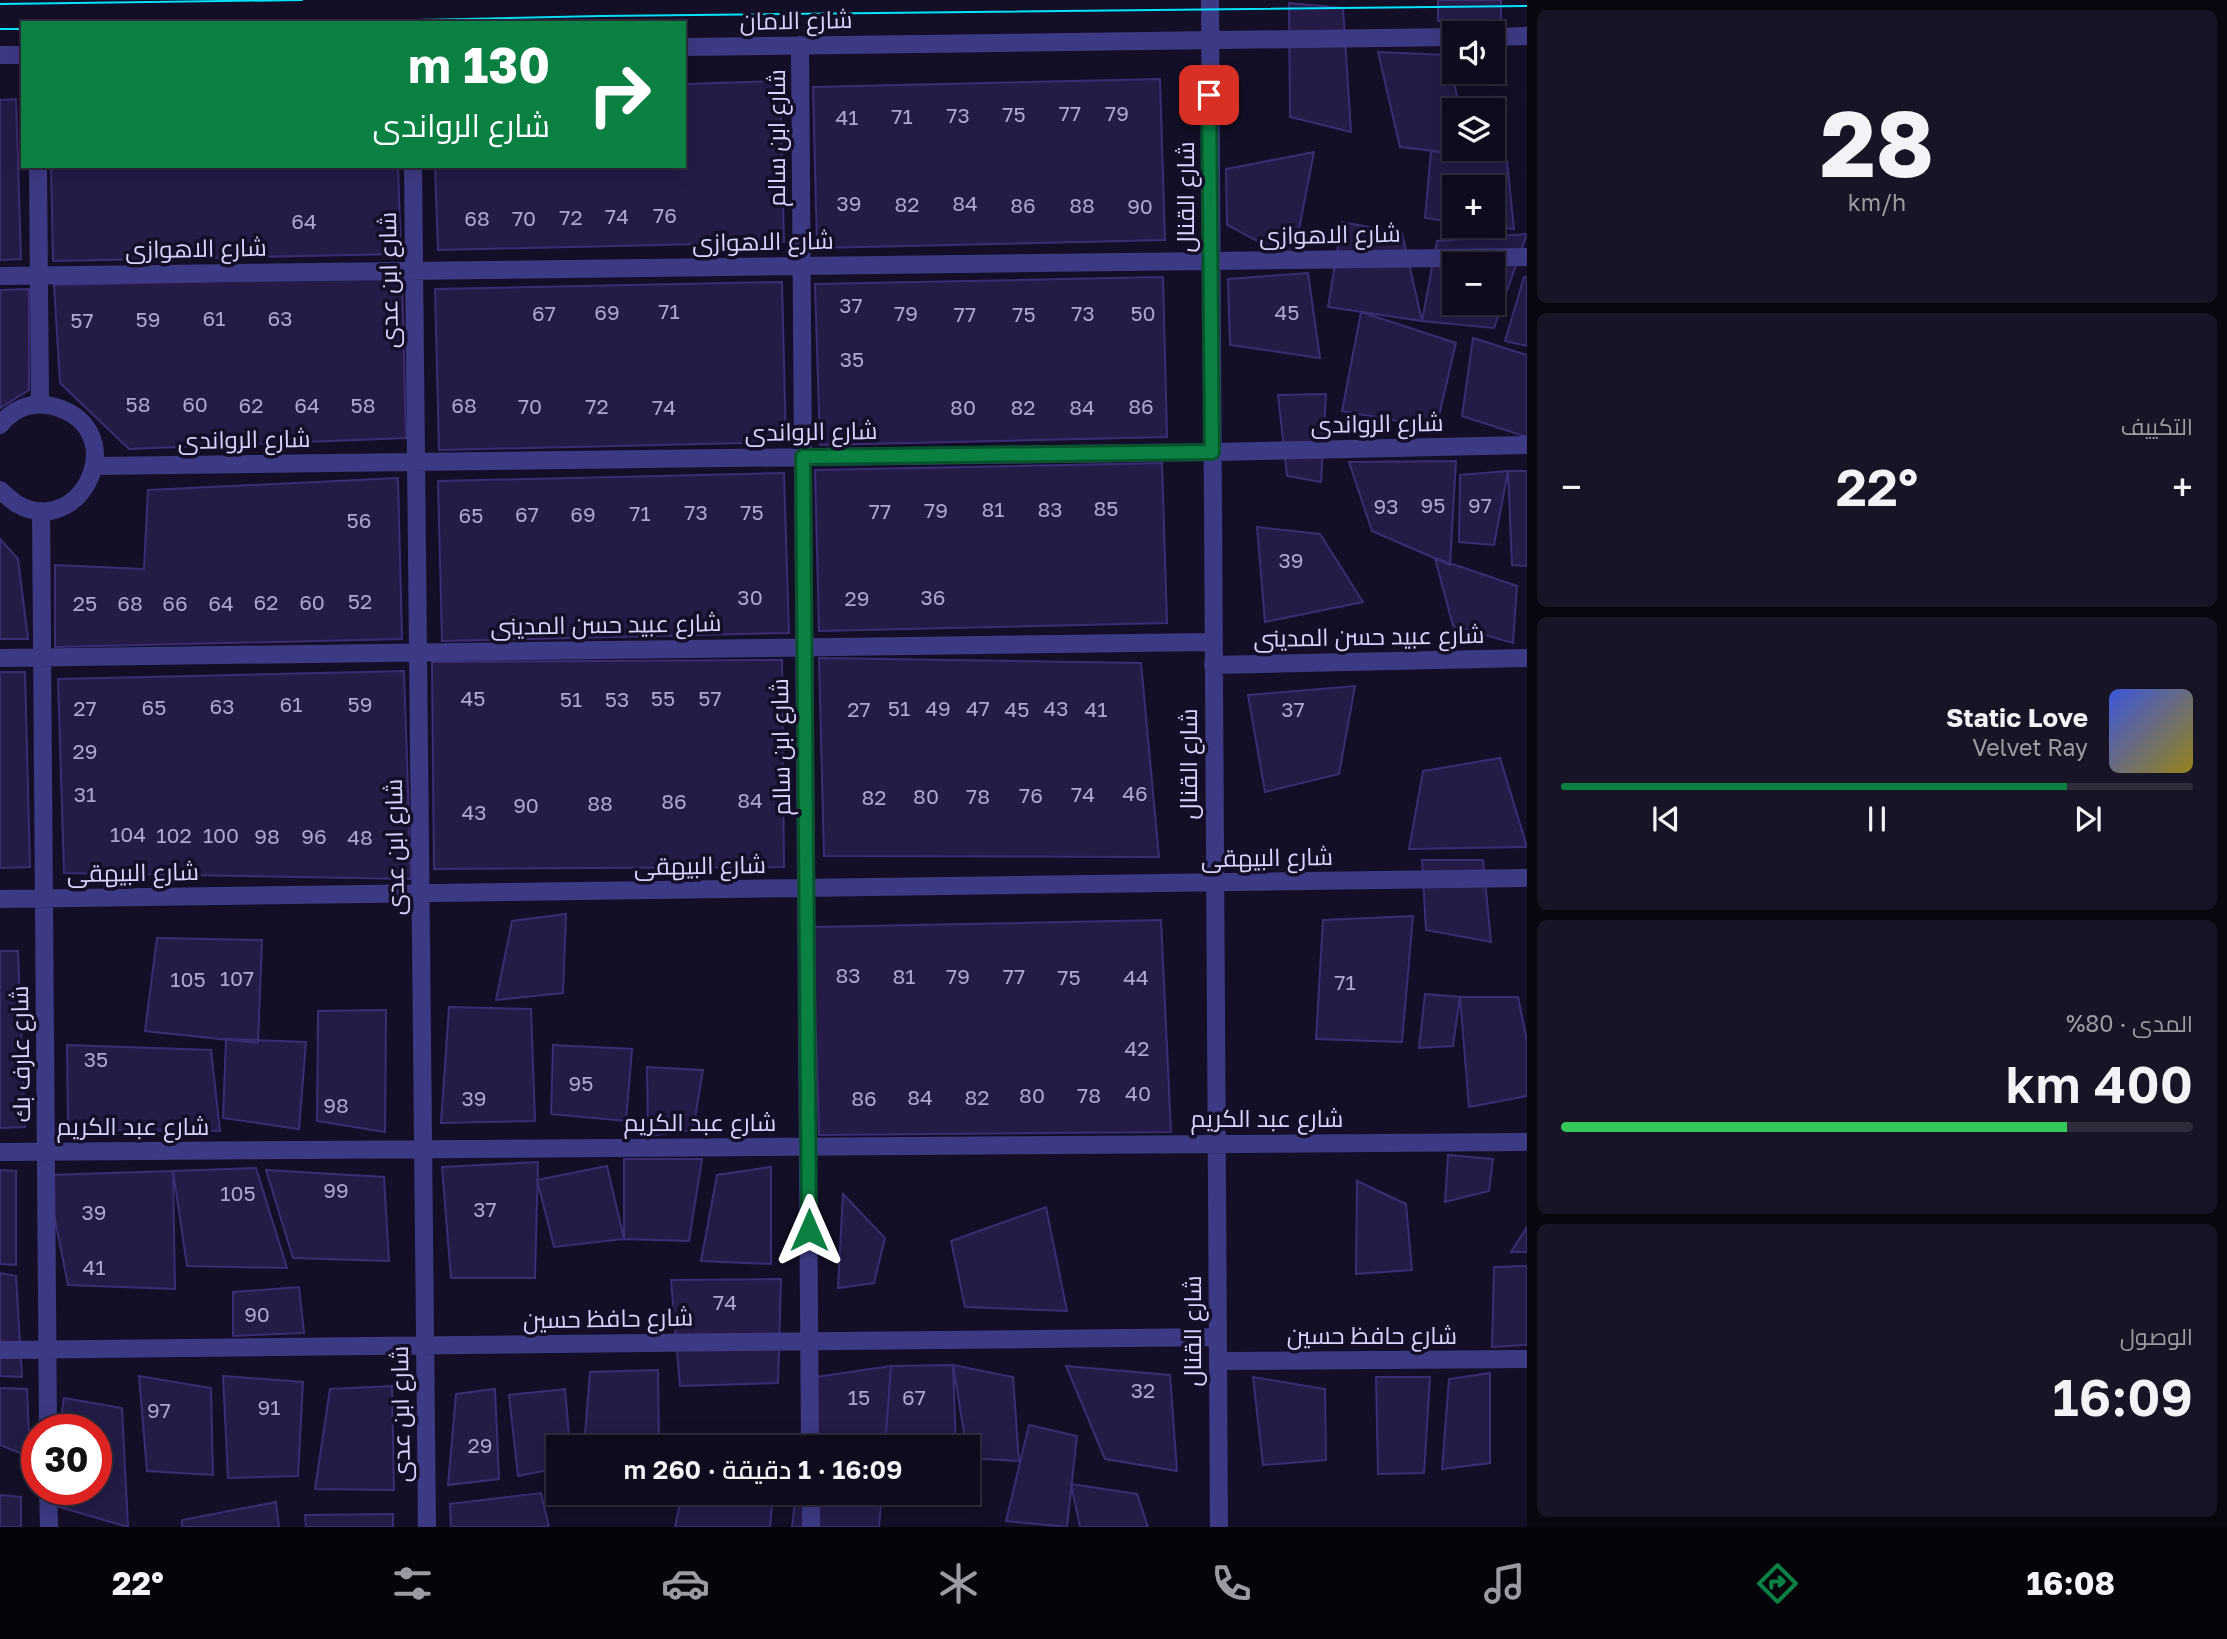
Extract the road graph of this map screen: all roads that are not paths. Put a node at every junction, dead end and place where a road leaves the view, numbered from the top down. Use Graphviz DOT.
graph roads {
  1 [pos="1210,0"];
  2 [pos="1527,36"];
  3 [pos="1442,37"];
  4 [pos="1505,37"];
  5 [pos="1209,40"];
  6 [pos="800,46"];
  7 [pos="686,47"];
  8 [pos="0,55"];
  9 [pos="21,55"];
  10 [pos="38,168"];
  11 [pos="413,168"];
  12 [pos="1527,257"];
  13 [pos="1210,261"];
  14 [pos="802,266"];
  15 [pos="414,271"];
  16 [pos="39,275"];
  17 [pos="0,276"];
  18 [pos="40,404"];
  19 [pos="0,425"];
  20 [pos="1527,445"];
  21 [pos="1212,452"];
  22 [pos="803,457"];
  23 [pos="416,462"];
  24 [pos="95,466"];
  25 [pos="0,490"];
  26 [pos="41,511"];
  27 [pos="1213,642"];
  28 [pos="804,647"];
  29 [pos="418,653"];
  30 [pos="0,658"];
  31 [pos="42,658"];
  32 [pos="1527,658"];
  33 [pos="1213,666"];
  34 [pos="1527,878"];
  35 [pos="1214,884"];
  36 [pos="806,889"];
  37 [pos="420,894"];
  38 [pos="44,898"];
  39 [pos="0,899"];
  40 [pos="1527,1142"];
  41 [pos="1216,1144"];
  42 [pos="809,1147"];
  43 [pos="423,1149"];
  44 [pos="0,1152"];
  45 [pos="46,1152"];
  46 [pos="1217,1337"];
  47 [pos="810,1342"];
  48 [pos="425,1346"];
  49 [pos="0,1350"];
  50 [pos="48,1350"];
  51 [pos="1527,1359"];
  52 [pos="1218,1361"];
  53 [pos="48,1414"];
  54 [pos="810,1435"];
  55 [pos="48,1505"];
  56 [pos="811,1505"];
  57 [pos="49,1527"];
  58 [pos="427,1527"];
  59 [pos="811,1527"];
  60 [pos="1219,1527"];
  1 -- 5 [label="street, شارع القنال"];
  2 -- 4 [label="street"];
  3 -- 5 [label="street, شارع الامان"];
  5 -- 6 [label="street, شارع الامان"];
  5 -- 13 [label="street, شارع القنال"];
  6 -- 7 [label="street, شارع الامان"];
  6 -- 14 [label="street, شارع ابن سالم"];
  8 -- 9 [label="street"];
  10 -- 16 [label="street"];
  11 -- 15 [label="street, شارع ابن عدى"];
  12 -- 13 [label="street, شارع الاهوازى"];
  13 -- 14 [label="street, شارع الاهوازى"];
  13 -- 21 [label="street, شارع القنال"];
  14 -- 15 [label="street, شارع الاهوازى"];
  14 -- 22 [label="street, شارع ابن سالم"];
  15 -- 16 [label="street, شارع الاهوازى"];
  15 -- 23 [label="street, شارع ابن عدى"];
  16 -- 17 [label="street, شارع الاهوازى"];
  16 -- 18 [label="street"];
  18 -- 19 [label="street"];
  18 -- 24 [label="street"];
  20 -- 21 [label="street, شارع الرواندى"];
  21 -- 22 [label="street, شارع الرواندى"];
  21 -- 27 [label="street, شارع القنال"];
  22 -- 23 [label="street, شارع الرواندى"];
  22 -- 28 [label="street, شارع ابن سالم"];
  23 -- 24 [label="street, شارع الرواندى"];
  23 -- 29 [label="street, شارع ابن عدى"];
  24 -- 26 [label="street"];
  25 -- 26 [label="street"];
  26 -- 31 [label="street, شارع عارف بك"];
  27 -- 28 [label="street, شارع عبيد حسن المدينى"];
  27 -- 33 [label="street, شارع القنال"];
  28 -- 29 [label="street, شارع عبيد حسن المدينى"];
  28 -- 36 [label="street, شارع ابن سالم"];
  29 -- 31 [label="street, شارع عبيد حسن المدينى"];
  29 -- 37 [label="street, شارع ابن عدى"];
  30 -- 31 [label="street, شارع عبيد حسن المدينى"];
  31 -- 38 [label="street, شارع عارف بك"];
  32 -- 33 [label="street, شارع عبيد حسن المدينى"];
  33 -- 35 [label="street, شارع القنال"];
  34 -- 35 [label="street, شارع البيهقى"];
  35 -- 36 [label="street, شارع البيهقى"];
  35 -- 41 [label="street, شارع القنال"];
  36 -- 37 [label="street, شارع البيهقى"];
  36 -- 42 [label="street, شارع ابن سالم"];
  37 -- 38 [label="street, شارع البيهقى"];
  37 -- 43 [label="street, شارع ابن عدى"];
  38 -- 39 [label="street, شارع البيهقى"];
  38 -- 45 [label="street, شارع عارف بك"];
  40 -- 41 [label="street, شارع عبد الكريم"];
  41 -- 42 [label="street, شارع عبد الكريم"];
  41 -- 46 [label="street, شارع القنال"];
  42 -- 43 [label="street, شارع عبد الكريم"];
  42 -- 47 [label="street, شارع ابن سالم"];
  43 -- 45 [label="street, شارع عبد الكريم"];
  43 -- 48 [label="street, شارع ابن عدى"];
  44 -- 45 [label="street, شارع عبد الكريم"];
  45 -- 50 [label="street, شارع عارف بك"];
  46 -- 47 [label="street, شارع حافظ حسين"];
  46 -- 52 [label="street, شارع القنال"];
  47 -- 48 [label="street, شارع حافظ حسين"];
  47 -- 54 [label="street, شارع ابن سالم"];
  48 -- 50 [label="street, شارع حافظ حسين"];
  48 -- 58 [label="street, شارع ابن عدى"];
  49 -- 50 [label="street, شارع حافظ حسين"];
  50 -- 53 [label="street, شارع عارف بك"];
  51 -- 52 [label="street, شارع حافظ حسين"];
  52 -- 60 [label="street, شارع القنال"];
  55 -- 57 [label="street"];
  56 -- 59 [label="street"];
}
